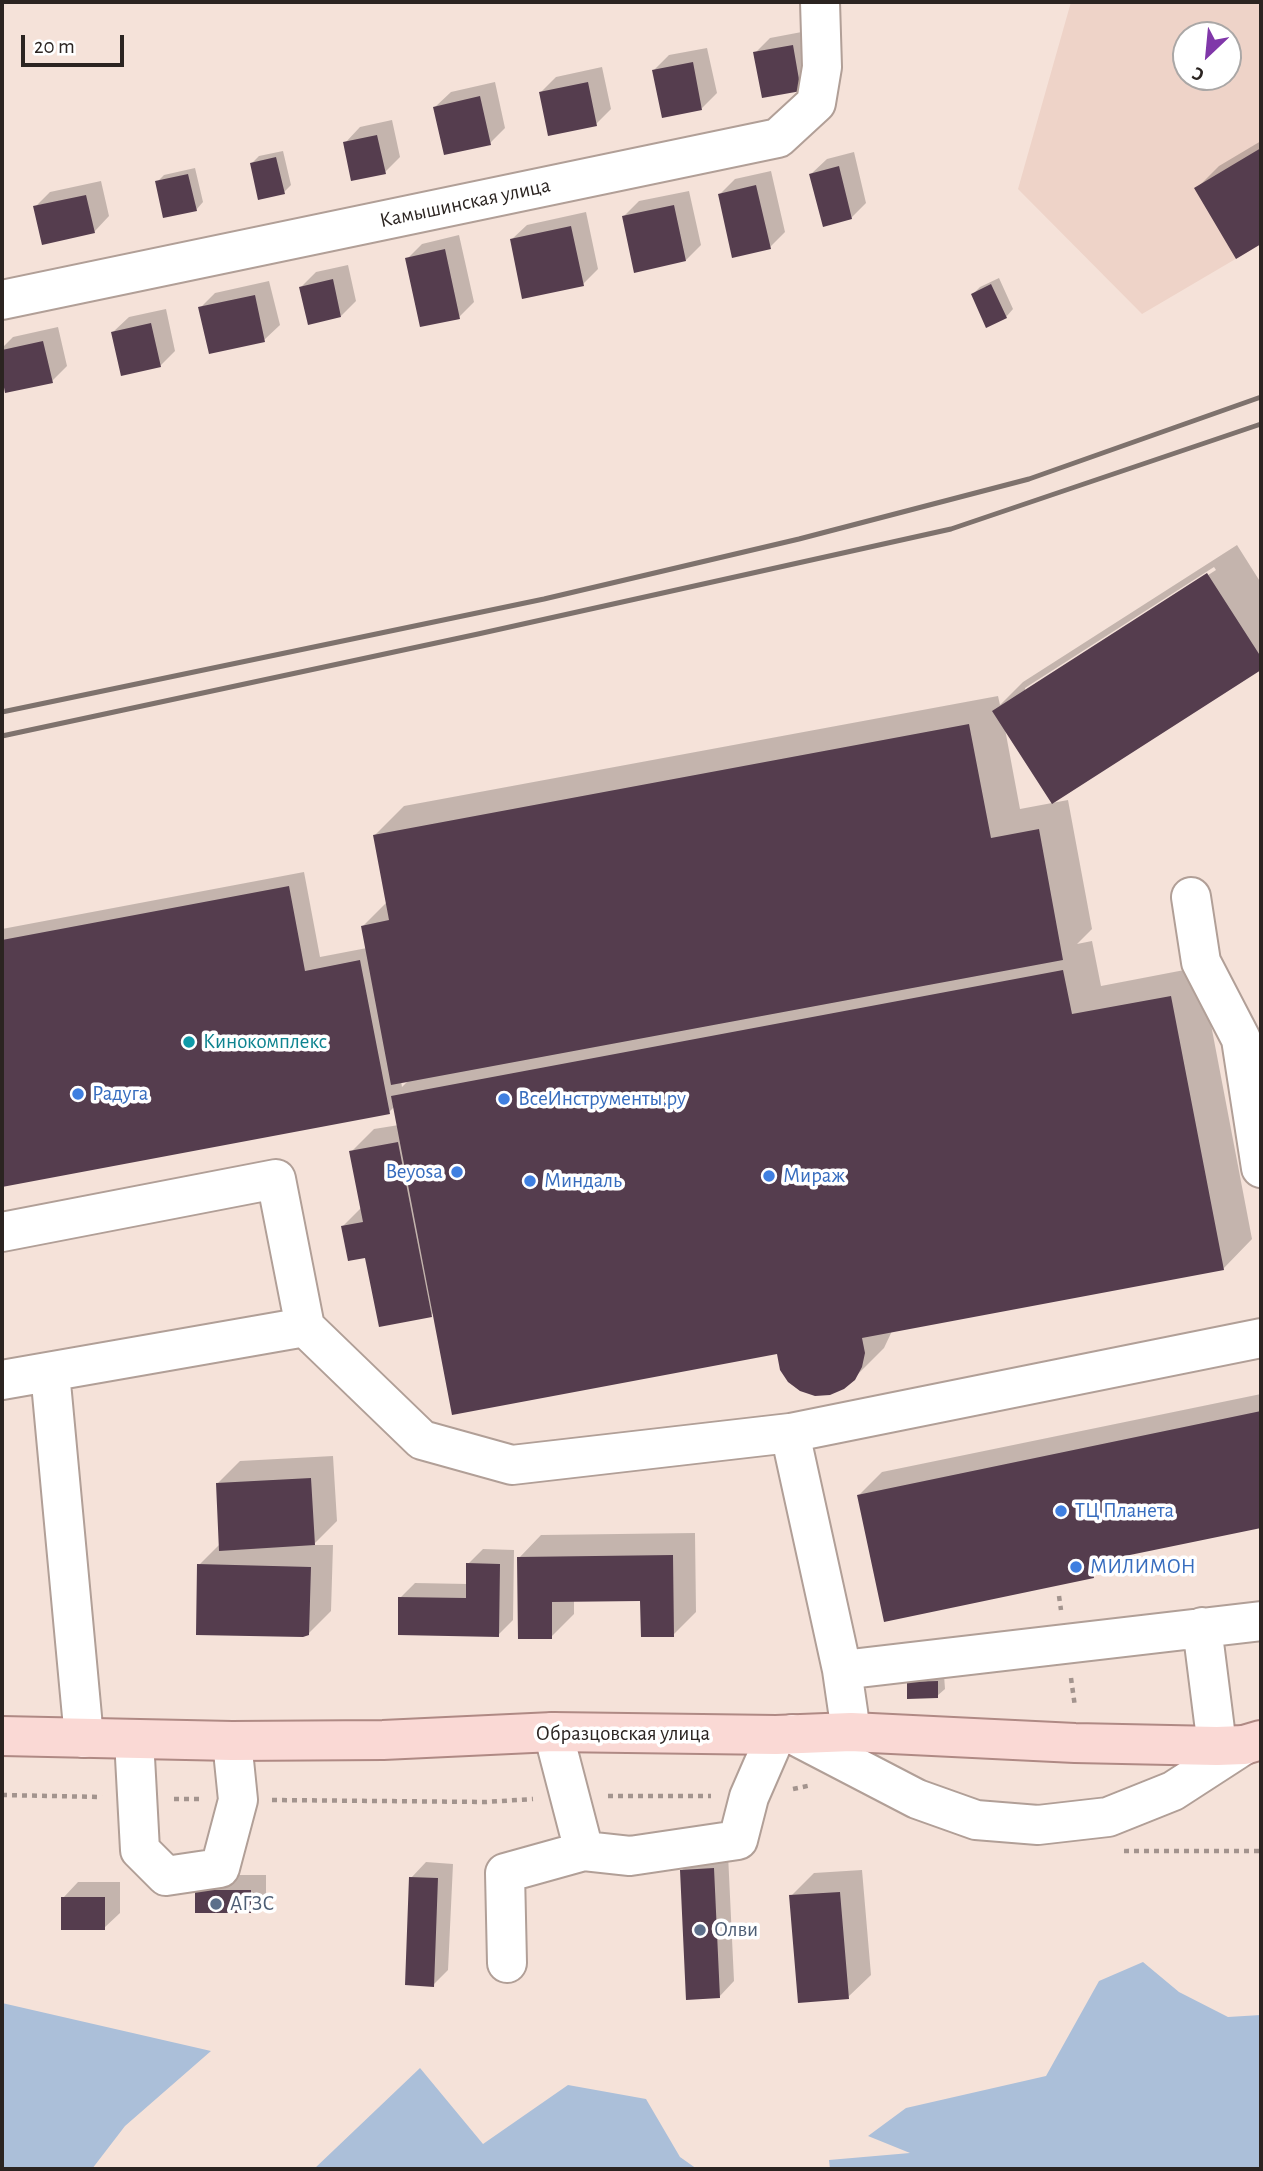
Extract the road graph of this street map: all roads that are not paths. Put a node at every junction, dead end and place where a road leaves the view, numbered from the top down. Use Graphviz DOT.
graph roads {
  1 [pos="820,2"];
  2 [pos="2,300"];
  3 [pos="1191,897"];
  4 [pos="1261,1168"];
  5 [pos="2,1232"];
  6 [pos="304,1327"];
  7 [pos="1261,1338"];
  8 [pos="50,1372"];
  9 [pos="2,1380"];
  10 [pos="790,1433"];
  11 [pos="1261,1621"];
  12 [pos="1202,1628"];
  13 [pos="842,1670"];
  14 [pos="553,1732"];
  15 [pos="851,1732"];
  16 [pos="784,1734"];
  17 [pos="2,1736"];
  18 [pos="84,1738"];
  19 [pos="134,1739"];
  20 [pos="232,1741"];
  21 [pos="1246,1745"];
  22 [pos="584,1852"];
  23 [pos="507,1963"];
  1 -- 2 [label="street, Камышинская улица"];
  3 -- 4 [label="street"];
  5 -- 6 [label="street"];
  6 -- 8 [label="street"];
  6 -- 10 [label="street"];
  7 -- 10 [label="street"];
  8 -- 9 [label="street"];
  8 -- 18 [label="street"];
  10 -- 13 [label="street"];
  11 -- 12 [label="street"];
  12 -- 13 [label="street"];
  12 -- 21 [label="street"];
  13 -- 15 [label="street"];
  14 -- 16 [label="main road, Образцовская улица"];
  14 -- 20 [label="main road, Образцовская улица"];
  14 -- 22 [label="street"];
  15 -- 16 [label="main road, Образцовская улица"];
  15 -- 21 [label="main road, Образцовская улица"];
  16 -- 21 [label="street"];
  16 -- 22 [label="street"];
  17 -- 18 [label="main road, Образцовская улица"];
  18 -- 19 [label="main road, Образцовская улица"];
  19 -- 20 [label="main road, Образцовская улица"];
  19 -- 20 [label="street"];
  22 -- 23 [label="street"];
}
